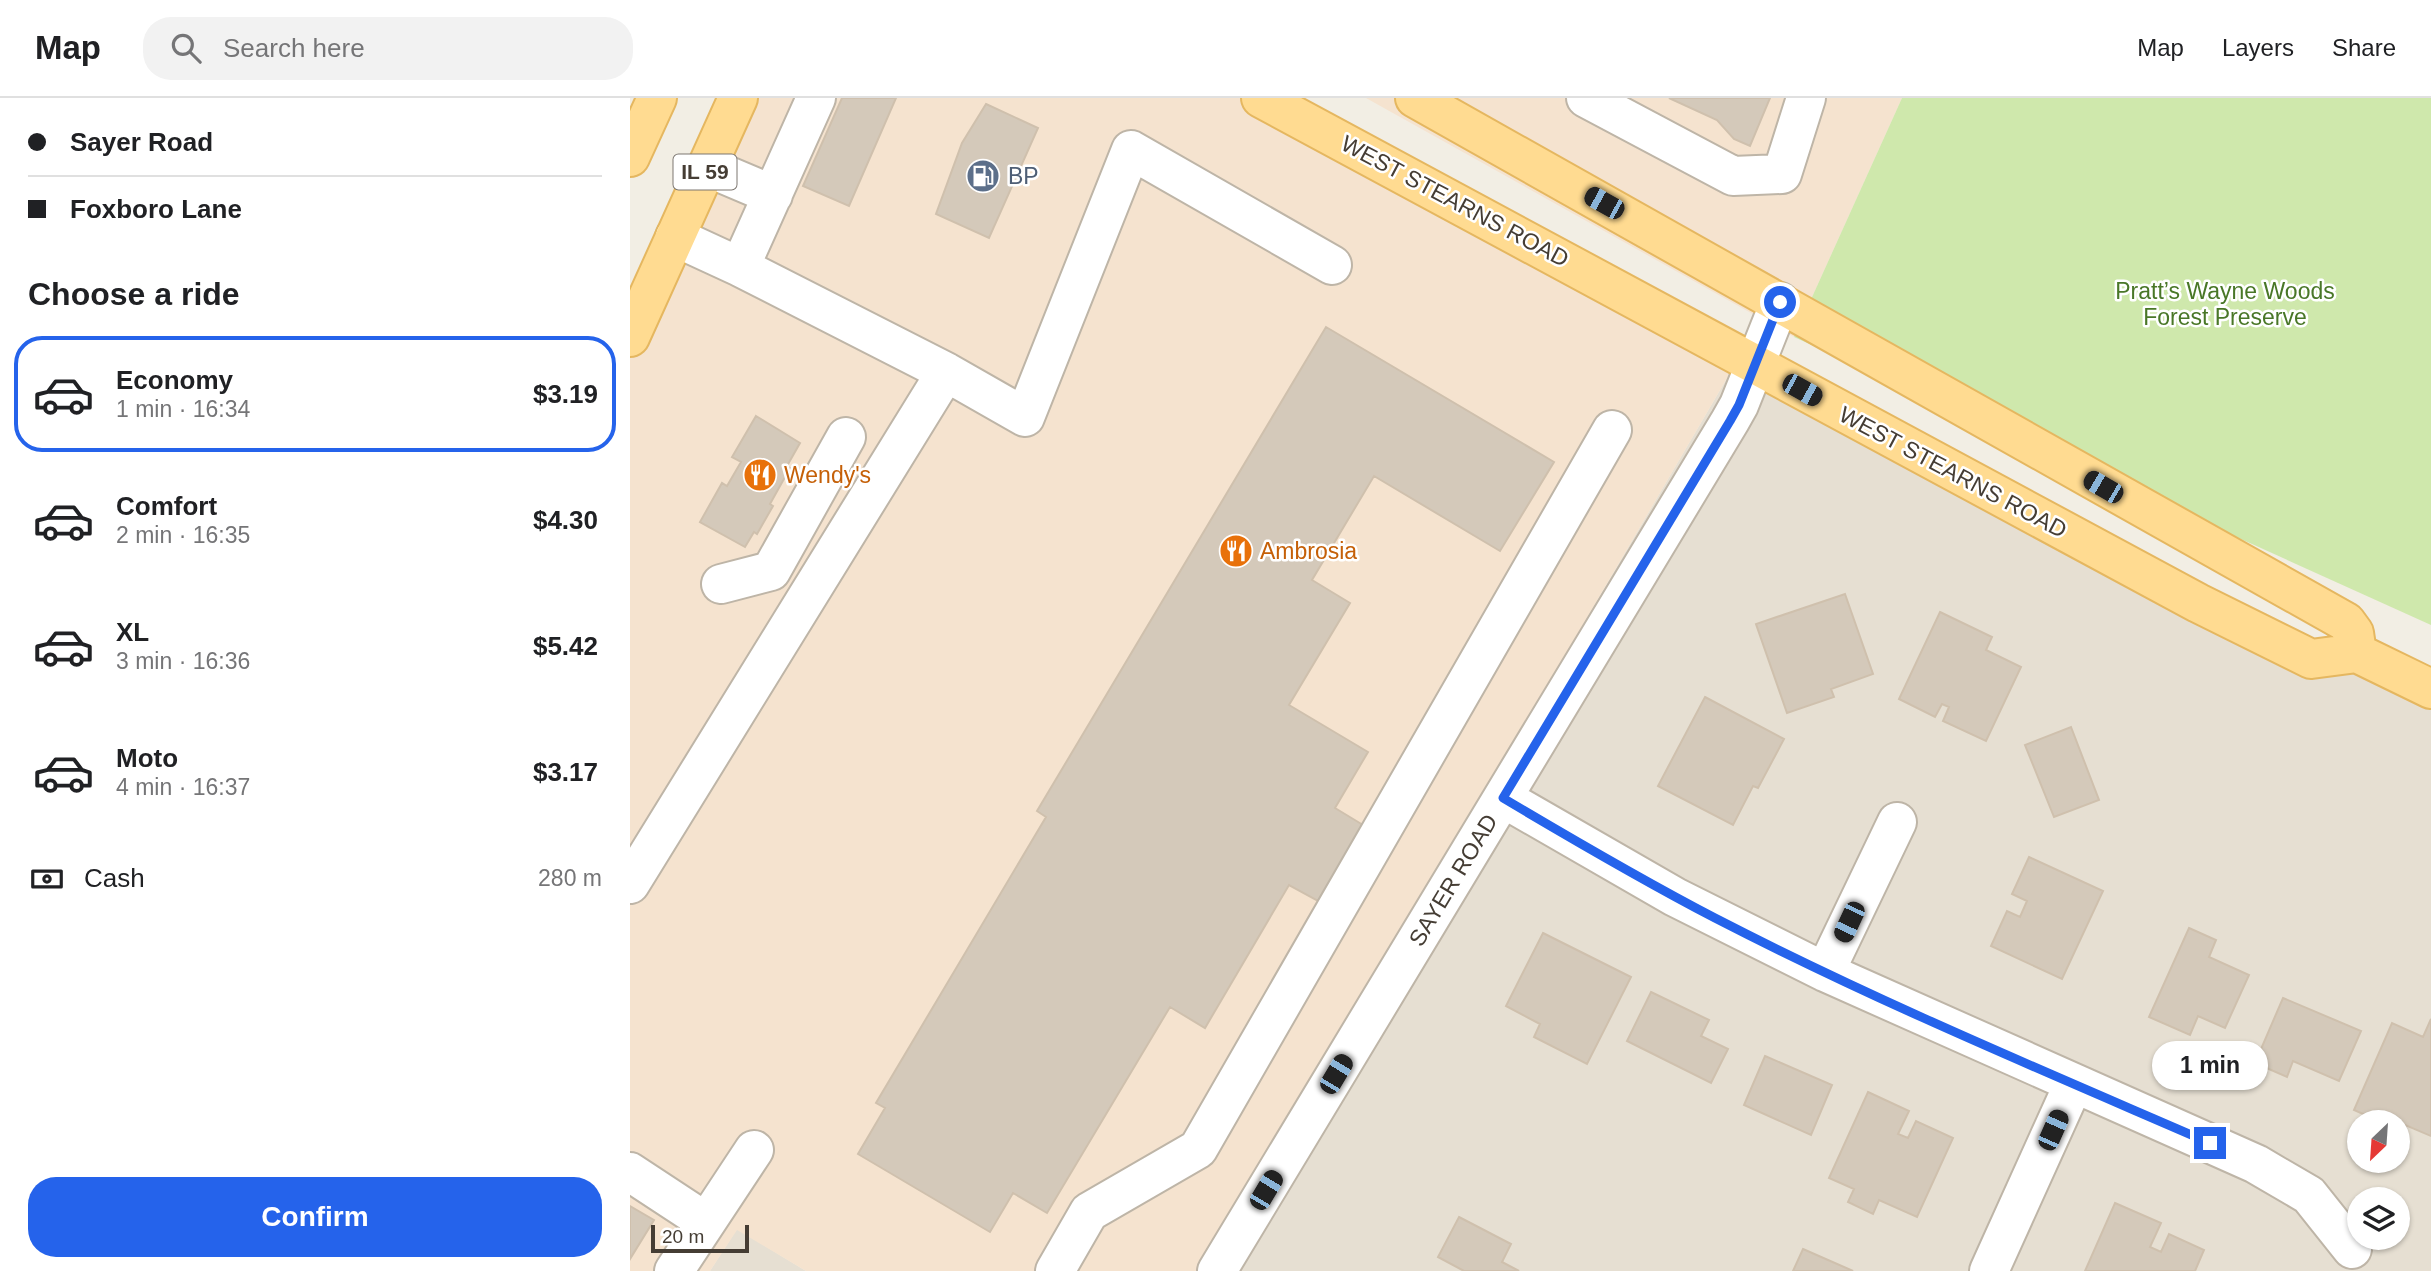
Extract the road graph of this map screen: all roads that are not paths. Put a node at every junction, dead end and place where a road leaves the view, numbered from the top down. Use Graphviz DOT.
graph roads {
  1 [pos="657,98"];
  2 [pos="738,98"];
  3 [pos="816,98"];
  4 [pos="1261,98"];
  5 [pos="1415,98"];
  6 [pos="1586,98"];
  7 [pos="1806,98"];
  8 [pos="630,157"];
  9 [pos="707,167"];
  10 [pos="773,195"];
  11 [pos="675,237"];
  12 [pos="1332,265"];
  13 [pos="740,267"];
  14 [pos="1780,302"];
  15 [pos="630,337"];
  16 [pos="1755,364"];
  17 [pos="946,372"];
  18 [pos="1612,429"];
  19 [pos="846,438"];
  20 [pos="721,584"];
  21 [pos="2357,653"];
  22 [pos="2431,689"];
  23 [pos="1503,798"];
  24 [pos="1897,822"];
  25 [pos="630,884"];
  26 [pos="1825,972"];
  27 [pos="2074,1083"];
  28 [pos="754,1150"];
  29 [pos="630,1172"];
  30 [pos="706,1222"];
  31 [pos="2347,1244"];
  32 [pos="674,1271"];
  33 [pos="1055,1271"];
  34 [pos="1217,1271"];
  35 [pos="1989,1271"];
  1 -- 8 [label="main road"];
  2 -- 9 [label="main road, IL 59"];
  3 -- 10 [label="street"];
  4 -- 16 [label="main road, WEST STEARNS ROAD"];
  5 -- 14 [label="main road"];
  6 -- 7 [label="street"];
  9 -- 10 [label="street"];
  9 -- 11 [label="main road, IL 59"];
  10 -- 13 [label="street"];
  11 -- 13 [label="street"];
  11 -- 15 [label="main road, IL 59"];
  12 -- 17 [label="street"];
  13 -- 17 [label="street"];
  14 -- 16 [label="street, SAYER ROAD"];
  14 -- 21 [label="main road"];
  16 -- 21 [label="main road, WEST STEARNS ROAD"];
  16 -- 23 [label="street, SAYER ROAD"];
  17 -- 25 [label="street"];
  18 -- 33 [label="street"];
  19 -- 20 [label="street"];
  21 -- 22 [label="main road"];
  23 -- 26 [label="street"];
  23 -- 34 [label="street, SAYER ROAD"];
  24 -- 26 [label="street"];
  26 -- 27 [label="street"];
  27 -- 31 [label="street"];
  27 -- 35 [label="street"];
  28 -- 30 [label="street"];
  29 -- 30 [label="street"];
  30 -- 32 [label="street"];
}
